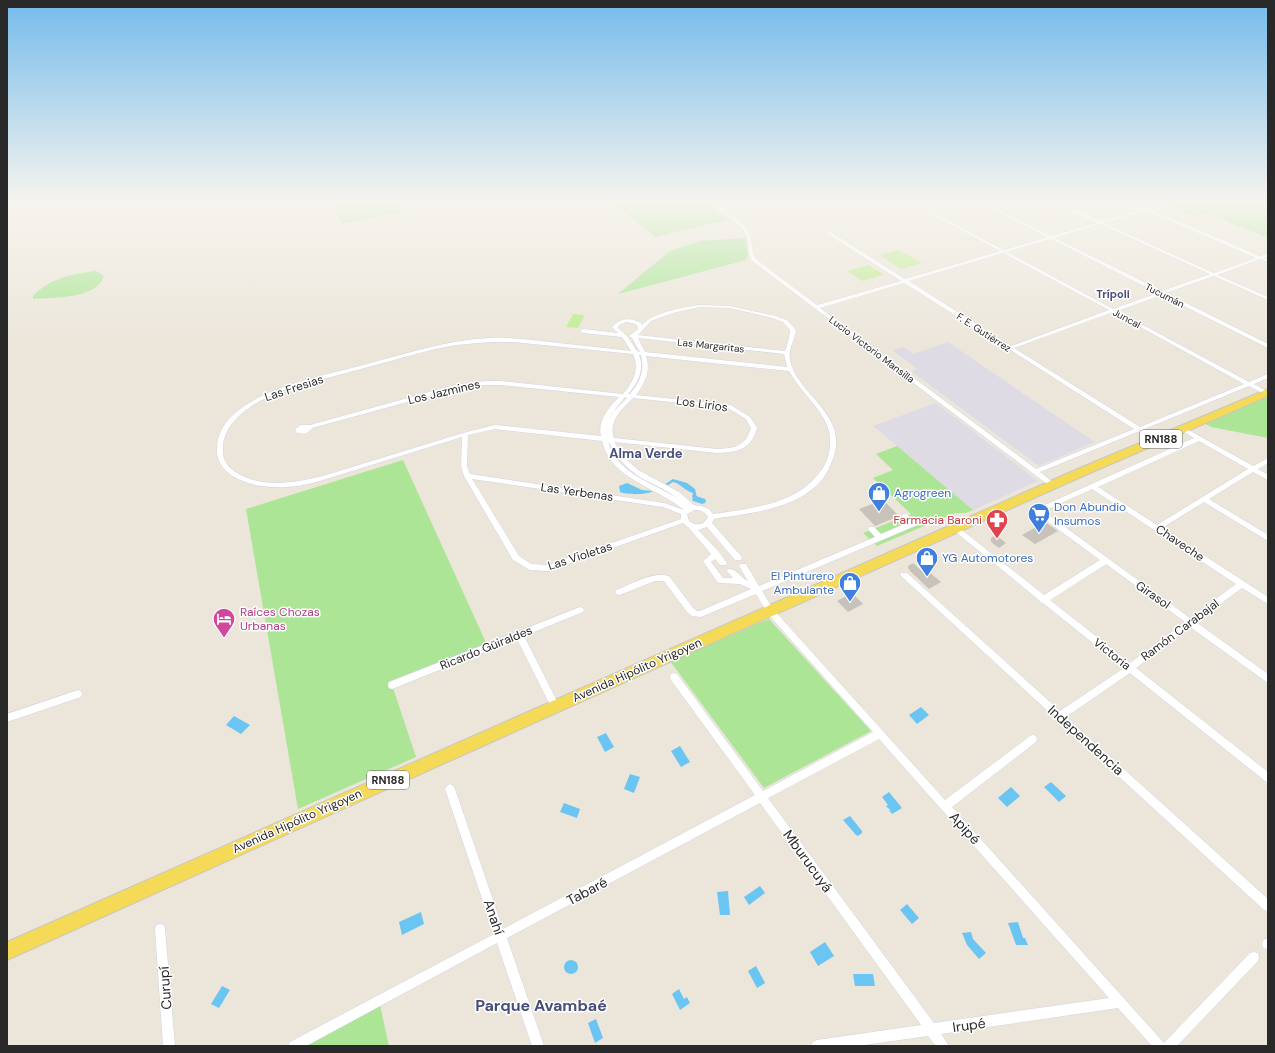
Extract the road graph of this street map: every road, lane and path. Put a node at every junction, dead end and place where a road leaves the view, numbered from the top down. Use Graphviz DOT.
graph roads {
  1 [pos="750,249"];
  2 [pos="853,249"];
  3 [pos="1000,249"];
  4 [pos="1014,249"];
  5 [pos="1073,249"];
  6 [pos="1158,249"];
  7 [pos="1241,249"];
  8 [pos="1005,252"];
  9 [pos="1268,255"];
  10 [pos="1260,257"];
  11 [pos="1268,261"];
  12 [pos="1213,274"];
  13 [pos="905,282"];
  14 [pos="1162,293"];
  15 [pos="1268,300"];
  16 [pos="817,308"];
  17 [pos="1114,311"];
  18 [pos="583,331"];
  19 [pos="637,332"];
  20 [pos="621,334"];
  21 [pos="1268,346"];
  22 [pos="1009,348"];
  23 [pos="634,352"];
  24 [pos="643,353"];
  25 [pos="787,353"];
  26 [pos="790,369"];
  27 [pos="1268,376"];
  28 [pos="1250,384"];
  29 [pos="1267,392"];
  30 [pos="627,395"];
  31 [pos="309,427"];
  32 [pos="1139,429"];
  33 [pos="1183,429"];
  34 [pos="465,434"];
  35 [pos="1197,439"];
  36 [pos="603,440"];
  37 [pos="612,441"];
  38 [pos="1268,460"];
  39 [pos="1252,470"];
  40 [pos="1035,472"];
  41 [pos="468,476"];
  42 [pos="1268,478"];
  43 [pos="1053,485"];
  44 [pos="1092,486"];
  45 [pos="1204,499"];
  46 [pos="687,513"];
  47 [pos="905,516"];
  48 [pos="709,521"];
  49 [pos="692,527"];
  50 [pos="1157,528"];
  51 [pos="872,529"];
  52 [pos="956,529"];
  53 [pos="880,538"];
  54 [pos="1268,538"];
  55 [pos="716,554"];
  56 [pos="738,558"];
  57 [pos="1105,561"];
  58 [pos="723,564"];
  59 [pos="743,566"];
  60 [pos="731,571"];
  61 [pos="904,575"];
  62 [pos="742,581"];
  63 [pos="1241,584"];
  64 [pos="758,590"];
  65 [pos="619,592"];
  66 [pos="1043,600"];
  67 [pos="1268,601"];
  68 [pos="580,610"];
  69 [pos="770,611"];
  70 [pos="1191,622"];
  71 [pos="519,635"];
  72 [pos="1130,668"];
  73 [pos="674,677"];
  74 [pos="1268,679"];
  75 [pos="392,685"];
  76 [pos="78,694"];
  77 [pos="555,706"];
  78 [pos="1060,716"];
  79 [pos="7,718"];
  80 [pos="879,734"];
  81 [pos="1033,739"];
  82 [pos="1268,778"];
  83 [pos="450,789"];
  84 [pos="762,797"];
  85 [pos="945,806"];
  86 [pos="1268,906"];
  87 [pos="160,930"];
  88 [pos="501,937"];
  89 [pos="7,951"];
  90 [pos="1254,957"];
  91 [pos="1121,1002"];
  92 [pos="931,1030"];
  93 [pos="169,1046"];
  94 [pos="294,1046"];
  95 [pos="538,1046"];
  96 [pos="818,1046"];
  97 [pos="943,1046"];
  98 [pos="1160,1046"];
  99 [pos="1169,1046"];
  1 -- 16 [label="street, Lucio Victorio Mansilla"];
  2 -- 13 [label="street, F. E. Gutiérrez"];
  3 -- 8 [label="street, Juncal"];
  4 -- 8 [label="street"];
  5 -- 14 [label="street, Tucumán"];
  6 -- 12 [label="street"];
  7 -- 10 [label="street"];
  8 -- 13 [label="street"];
  8 -- 17 [label="street, Juncal"];
  9 -- 10 [label="street"];
  10 -- 11 [label="street"];
  10 -- 12 [label="street"];
  12 -- 14 [label="street"];
  12 -- 15 [label="street"];
  13 -- 16 [label="street"];
  13 -- 22 [label="street, F. E. Gutiérrez"];
  14 -- 17 [label="street"];
  14 -- 21 [label="street, Tucumán"];
  16 -- 40 [label="street, Lucio Victorio Mansilla"];
  17 -- 22 [label="street"];
  17 -- 28 [label="street, Juncal"];
  18 -- 20 [label="street"];
  19 -- 20 [label="street"];
  19 -- 20 [label="street"];
  19 -- 24 [label="street"];
  19 -- 25 [label="street, Las Margaritas"];
  19 -- 25 [label="street"];
  20 -- 23 [label="street"];
  22 -- 32 [label="street, F. E. Gutiérrez"];
  23 -- 24 [label="street, Las Fresias"];
  23 -- 30 [label="street"];
  23 -- 34 [label="street, Las Fresias"];
  24 -- 26 [label="street, Las Margaritas"];
  24 -- 30 [label="street"];
  25 -- 26 [label="street"];
  26 -- 48 [label="street"];
  27 -- 28 [label="street"];
  28 -- 29 [label="street, Juncal"];
  28 -- 32 [label="street"];
  29 -- 33 [label="main road, Avenida Hipólito Yrigoyen / RN188"];
  30 -- 31 [label="street, Los Jazmines"];
  30 -- 36 [label="street"];
  30 -- 37 [label="street"];
  30 -- 37 [label="street, Los Lirios"];
  32 -- 40 [label="street"];
  33 -- 35 [label="street"];
  33 -- 43 [label="main road, Avenida Hipólito Yrigoyen / RN188"];
  34 -- 36 [label="street, Las Fresias"];
  34 -- 41 [label="street, Las Violetas"];
  35 -- 39 [label="street"];
  35 -- 44 [label="street"];
  36 -- 37 [label="street, Las Fresias"];
  36 -- 46 [label="street"];
  37 -- 46 [label="street"];
  38 -- 39 [label="street"];
  39 -- 42 [label="street"];
  39 -- 45 [label="street"];
  40 -- 43 [label="street, Lucio Victorio Mansilla"];
  41 -- 46 [label="street, Las Yerbenas"];
  41 -- 46 [label="street, Las Violetas"];
  43 -- 52 [label="main road, Avenida Hipólito Yrigoyen / RN188"];
  44 -- 50 [label="street, Chaveche"];
  44 -- 57 [label="street, Girasol"];
  45 -- 50 [label="street"];
  45 -- 54 [label="street"];
  46 -- 48 [label="street"];
  46 -- 49 [label="street"];
  47 -- 53 [label="street"];
  48 -- 49 [label="street"];
  48 -- 56 [label="street"];
  49 -- 55 [label="street"];
  50 -- 63 [label="street, Chaveche"];
  51 -- 53 [label="street"];
  52 -- 66 [label="street, Victoria"];
  52 -- 69 [label="main road, Avenida Hipólito Yrigoyen / RN188"];
  53 -- 64 [label="street"];
  55 -- 58 [label="street"];
  55 -- 62 [label="street"];
  57 -- 66 [label="street"];
  57 -- 70 [label="street, Girasol"];
  59 -- 64 [label="street, Apipé"];
  60 -- 62 [label="street"];
  61 -- 78 [label="street, Independencia"];
  62 -- 64 [label="street"];
  63 -- 67 [label="street, Chaveche"];
  63 -- 70 [label="street, Ramón Carabajal"];
  64 -- 65 [label="street"];
  64 -- 69 [label="street, Apipé"];
  66 -- 72 [label="street, Victoria"];
  68 -- 71 [label="street, Ricardo Güiraldes"];
  69 -- 77 [label="main road, Avenida Hipólito Yrigoyen / RN188"];
  69 -- 80 [label="street, Apipé"];
  70 -- 72 [label="street, Ramón Carabajal"];
  70 -- 74 [label="street, Girasol"];
  71 -- 75 [label="street, Ricardo Güiraldes"];
  71 -- 77 [label="street"];
  72 -- 78 [label="street, Ramón Carabajal"];
  72 -- 82 [label="street, Victoria"];
  73 -- 84 [label="street, Mburucuyá"];
  76 -- 79 [label="street"];
  77 -- 89 [label="main road, Avenida Hipólito Yrigoyen / RN188"];
  78 -- 86 [label="street, Independencia"];
  80 -- 84 [label="street, Tabaré"];
  80 -- 85 [label="street, Apipé"];
  81 -- 85 [label="street"];
  83 -- 88 [label="street, Anahí"];
  84 -- 88 [label="street, Tabaré"];
  84 -- 92 [label="street, Mburucuyá"];
  85 -- 91 [label="street, Apipé"];
  87 -- 93 [label="street, Curupí"];
  88 -- 94 [label="street, Tabaré"];
  88 -- 95 [label="street, Anahí"];
  90 -- 99 [label="street"];
  91 -- 92 [label="street, Irupé"];
  91 -- 98 [label="street, Apipé"];
  92 -- 96 [label="street, Irupé"];
  92 -- 97 [label="street, Mburucuyá"];
}
